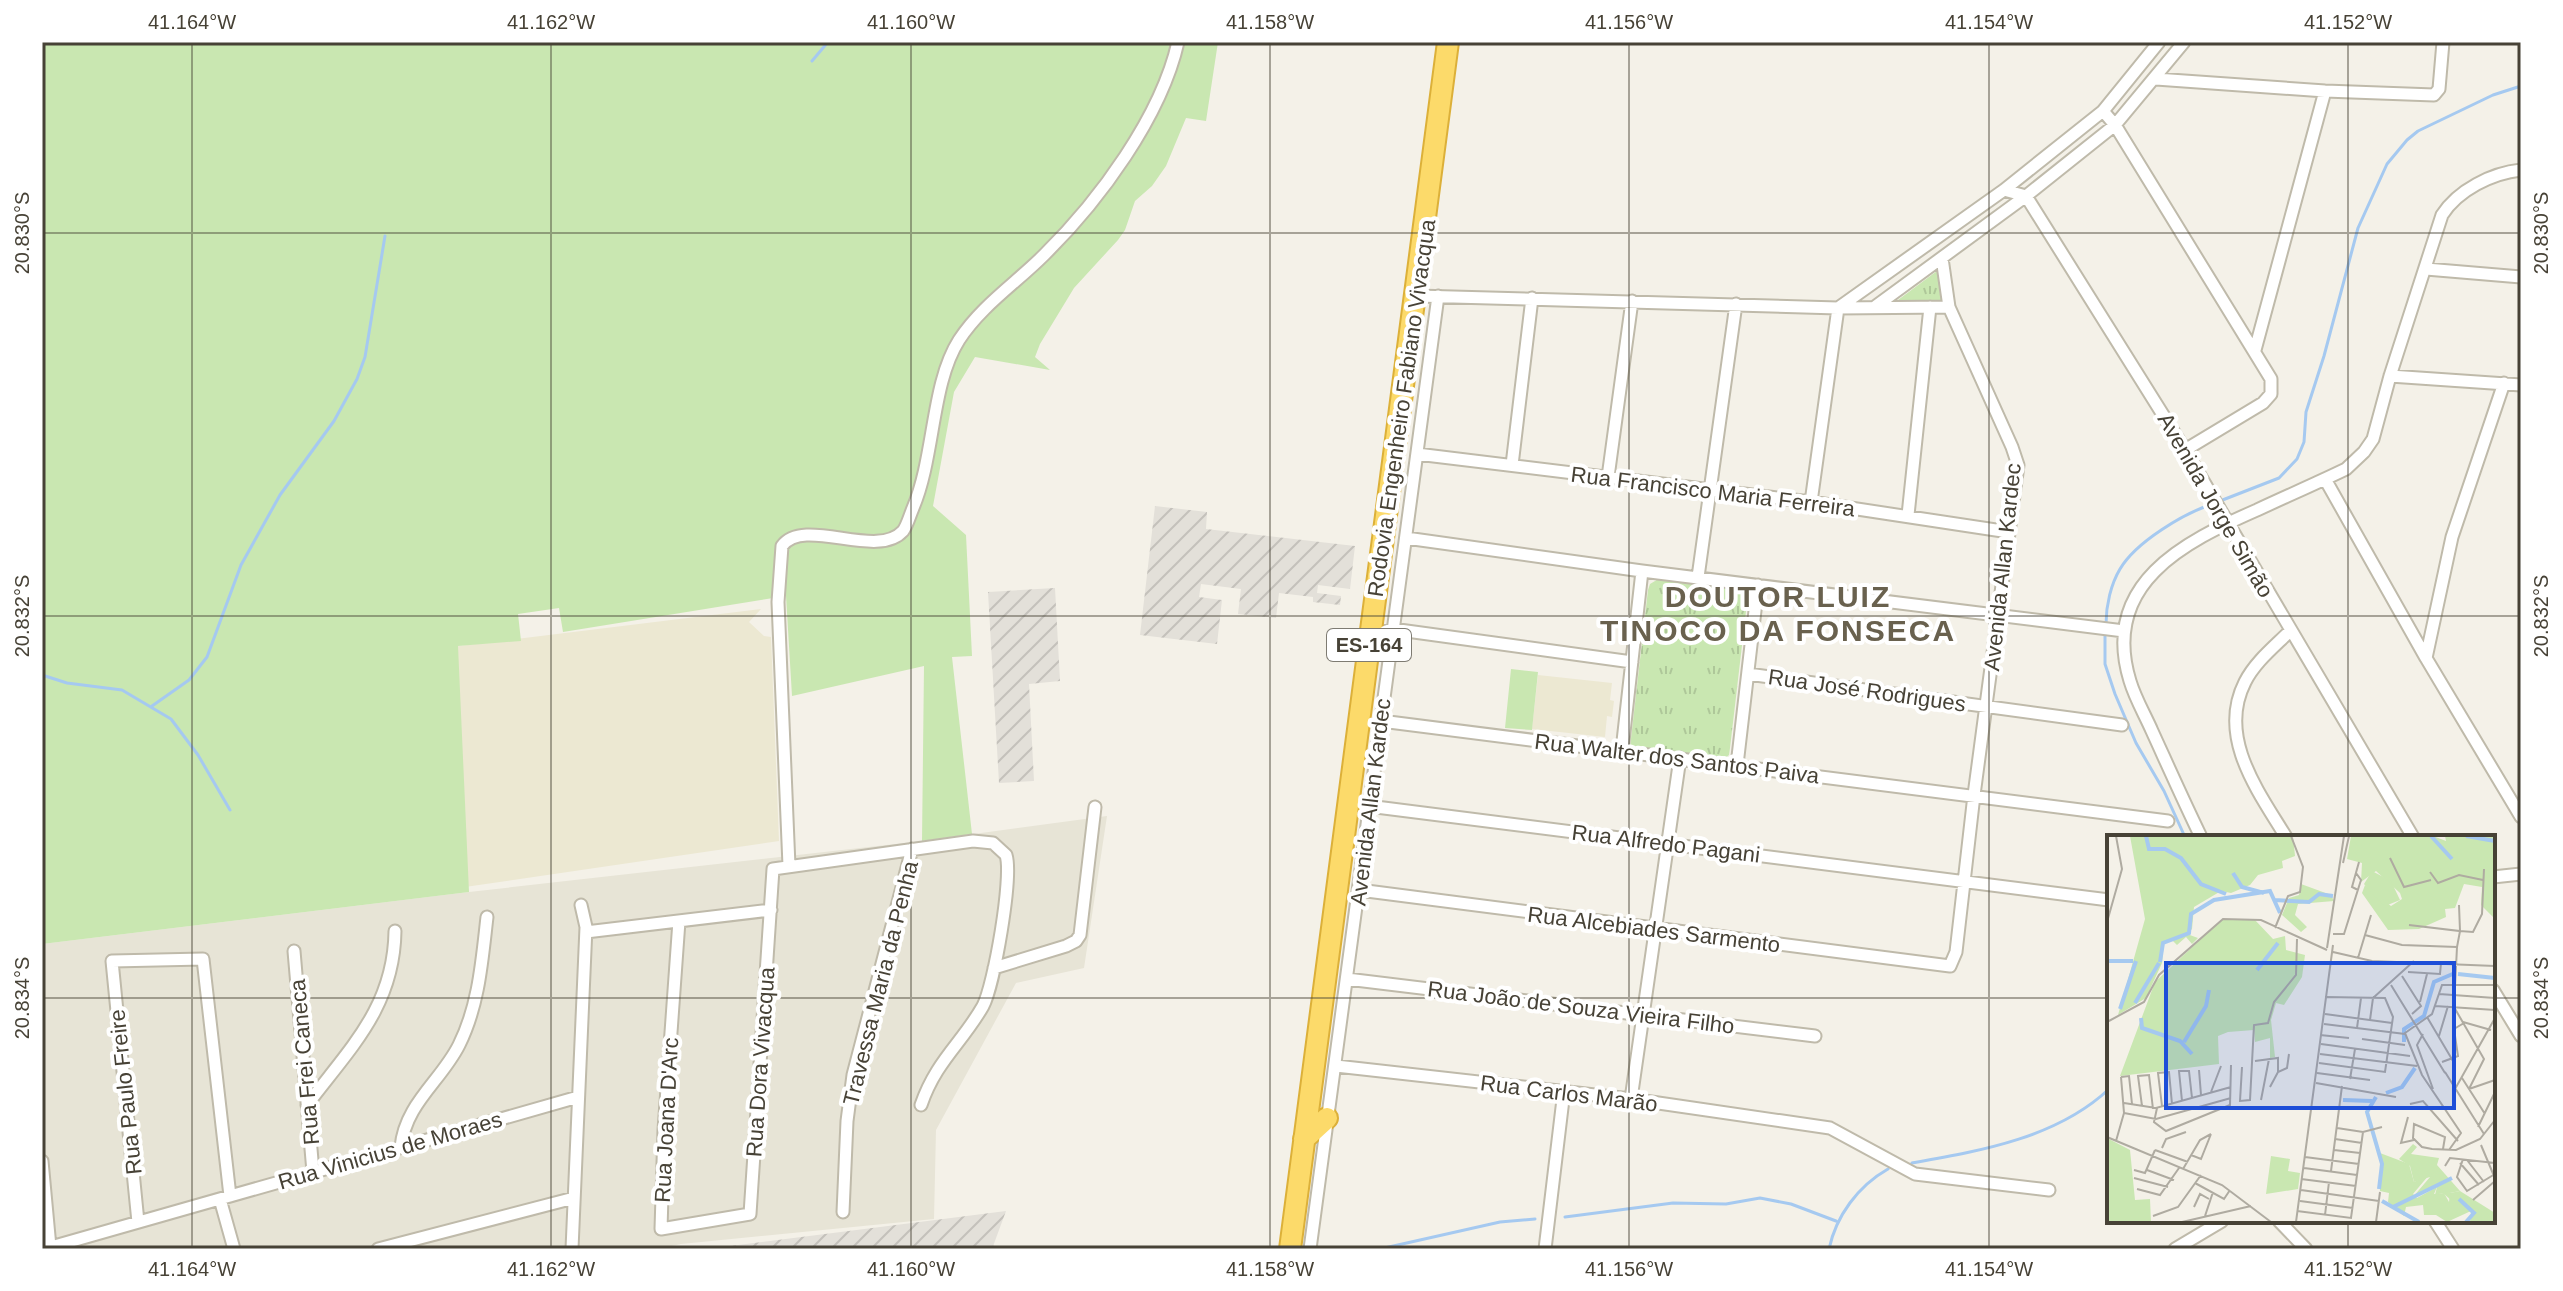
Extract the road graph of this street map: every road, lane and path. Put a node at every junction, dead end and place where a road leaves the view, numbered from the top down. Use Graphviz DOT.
graph roads {
  1 [pos="1178,42"];
  2 [pos="1448,42"];
  3 [pos="2159,42"];
  4 [pos="2184,42"];
  5 [pos="2443,42"];
  6 [pos="2156,79"];
  7 [pos="2325,91"];
  8 [pos="2103,111"];
  9 [pos="2115,125"];
  10 [pos="2521,170"];
  11 [pos="2004,190"];
  12 [pos="2026,196"];
  13 [pos="1965,218"];
  14 [pos="1975,232"];
  15 [pos="1942,258"];
  16 [pos="2426,269"];
  17 [pos="2521,277"];
  18 [pos="1427,296"];
  19 [pos="1532,298"];
  20 [pos="1632,301"];
  21 [pos="1736,304"];
  22 [pos="1876,307"];
  23 [pos="1930,307"];
  24 [pos="1949,307"];
  25 [pos="1838,308"];
  26 [pos="2255,350"];
  27 [pos="2390,376"];
  28 [pos="2504,383"];
  29 [pos="2521,385"];
  30 [pos="2185,450"];
  31 [pos="1417,454"];
  32 [pos="1512,465"];
  33 [pos="1608,477"];
  34 [pos="2325,479"];
  35 [pos="1710,489"];
  36 [pos="1811,502"];
  37 [pos="1908,515"];
  38 [pos="2227,523"];
  39 [pos="2009,532"];
  40 [pos="1406,538"];
  41 [pos="1642,571"];
  42 [pos="1698,577"];
  43 [pos="1758,585"];
  44 [pos="1998,615"];
  45 [pos="1392,629"];
  46 [pos="2119,630"];
  47 [pos="2290,631"];
  48 [pos="1370,637"];
  49 [pos="2426,658"];
  50 [pos="1632,662"];
  51 [pos="1748,674"];
  52 [pos="1987,706"];
  53 [pos="1381,721"];
  54 [pos="2122,725"];
  55 [pos="1622,750"];
  56 [pos="1680,758"];
  57 [pos="1737,765"];
  58 [pos="1974,795"];
  59 [pos="1368,806"];
  60 [pos="1095,807"];
  61 [pos="2521,817"];
  62 [pos="2168,821"];
  63 [pos="2200,835"];
  64 [pos="2285,835"];
  65 [pos="2412,835"];
  66 [pos="1667,842"];
  67 [pos="912,849"];
  68 [pos="789,866"];
  69 [pos="2521,874"];
  70 [pos="2495,877"];
  71 [pos="1963,882"];
  72 [pos="1359,890"];
  73 [pos="2107,900"];
  74 [pos="581,905"];
  75 [pos="771,910"];
  76 [pos="487,917"];
  77 [pos="679,921"];
  78 [pos="1655,930"];
  79 [pos="395,931"];
  80 [pos="586,932"];
  81 [pos="294,951"];
  82 [pos="1950,966"];
  83 [pos="994,968"];
  84 [pos="1347,979"];
  85 [pos="2495,993"];
  86 [pos="1643,1013"];
  87 [pos="1815,1036"];
  88 [pos="2521,1036"];
  89 [pos="1336,1066"];
  90 [pos="1564,1091"];
  91 [pos="578,1097"];
  92 [pos="1631,1099"];
  93 [pos="307,1105"];
  94 [pos="921,1105"];
  95 [pos="1327,1118"];
  96 [pos="1304,1139"];
  97 [pos="401,1147"];
  98 [pos="42,1161"];
  99 [pos="313,1172"];
  100 [pos="2049,1190"];
  101 [pos="225,1198"];
  102 [pos="574,1198"];
  103 [pos="843,1212"];
  104 [pos="750,1214"];
  105 [pos="138,1222"];
  106 [pos="2219,1223"];
  107 [pos="2281,1223"];
  108 [pos="2436,1223"];
  109 [pos="47,1248"];
  110 [pos="234,1249"];
  111 [pos="378,1249"];
  112 [pos="572,1249"];
  113 [pos="1290,1249"];
  114 [pos="1310,1249"];
  115 [pos="1545,1249"];
  116 [pos="2175,1249"];
  117 [pos="2306,1249"];
  118 [pos="2453,1249"];
  1 -- 68 [label="street"];
  2 -- 18 [label="highway, Rodovia Engenheiro Fabiano Vivacqua / ES-164"];
  3 -- 8 [label="street"];
  4 -- 6 [label="street"];
  5 -- 7 [label="street"];
  6 -- 7 [label="street"];
  6 -- 9 [label="street"];
  7 -- 26 [label="street"];
  8 -- 9 [label="street"];
  8 -- 11 [label="street"];
  9 -- 12 [label="street"];
  9 -- 26 [label="street"];
  10 -- 16 [label="street"];
  11 -- 12 [label="street"];
  11 -- 13 [label="street"];
  12 -- 14 [label="street"];
  12 -- 30 [label="street, Avenida Jorge Simão"];
  13 -- 14 [label="street"];
  13 -- 25 [label="street"];
  14 -- 15 [label="street"];
  15 -- 22 [label="street"];
  15 -- 24 [label="street, Avenida Allan Kardec"];
  16 -- 17 [label="street"];
  16 -- 27 [label="street"];
  18 -- 19 [label="street"];
  18 -- 31 [label="street, Avenida Allan Kardec"];
  18 -- 48 [label="highway, Rodovia Engenheiro Fabiano Vivacqua / ES-164"];
  19 -- 20 [label="street"];
  19 -- 32 [label="street"];
  20 -- 21 [label="street"];
  20 -- 33 [label="street"];
  21 -- 25 [label="street"];
  21 -- 35 [label="street"];
  22 -- 23 [label="street"];
  22 -- 25 [label="street"];
  23 -- 24 [label="street"];
  23 -- 37 [label="street"];
  24 -- 39 [label="street, Avenida Allan Kardec"];
  25 -- 36 [label="street"];
  26 -- 30 [label="street"];
  27 -- 28 [label="street"];
  27 -- 34 [label="street"];
  28 -- 29 [label="street"];
  28 -- 49 [label="street"];
  30 -- 38 [label="street, Avenida Jorge Simão"];
  31 -- 32 [label="street, Rua Francisco Maria Ferreira"];
  31 -- 40 [label="street, Avenida Allan Kardec"];
  32 -- 33 [label="street, Rua Francisco Maria Ferreira"];
  33 -- 35 [label="street, Rua Francisco Maria Ferreira"];
  34 -- 38 [label="street"];
  34 -- 49 [label="street"];
  35 -- 36 [label="street, Rua Francisco Maria Ferreira"];
  35 -- 42 [label="street"];
  36 -- 37 [label="street, Rua Francisco Maria Ferreira"];
  37 -- 39 [label="street, Rua Francisco Maria Ferreira"];
  38 -- 46 [label="street"];
  38 -- 47 [label="street, Avenida Jorge Simão"];
  39 -- 44 [label="street, Avenida Allan Kardec"];
  40 -- 41 [label="street"];
  40 -- 45 [label="street, Avenida Allan Kardec"];
  41 -- 42 [label="street"];
  41 -- 50 [label="street"];
  42 -- 43 [label="street"];
  43 -- 44 [label="street"];
  43 -- 51 [label="street"];
  44 -- 46 [label="street"];
  44 -- 52 [label="street, Avenida Allan Kardec"];
  45 -- 48 [label="street"];
  45 -- 50 [label="street"];
  45 -- 53 [label="street, Avenida Allan Kardec"];
  46 -- 63 [label="street"];
  47 -- 64 [label="street"];
  47 -- 65 [label="street, Avenida Jorge Simão"];
  48 -- 96 [label="highway, Rodovia Engenheiro Fabiano Vivacqua / ES-164"];
  49 -- 61 [label="street"];
  50 -- 55 [label="street"];
  51 -- 52 [label="street, Rua José Rodrigues"];
  51 -- 57 [label="street"];
  52 -- 54 [label="street, Rua José Rodrigues"];
  52 -- 58 [label="street, Avenida Allan Kardec"];
  53 -- 55 [label="street, Rua Walter dos Santos Paiva"];
  53 -- 59 [label="street, Avenida Allan Kardec"];
  55 -- 56 [label="street, Rua Walter dos Santos Paiva"];
  56 -- 57 [label="street, Rua Walter dos Santos Paiva"];
  56 -- 66 [label="street"];
  57 -- 58 [label="street, Rua Walter dos Santos Paiva"];
  58 -- 62 [label="street, Rua Walter dos Santos Paiva"];
  58 -- 71 [label="street, Avenida Allan Kardec"];
  59 -- 66 [label="street, Rua Alfredo Pagani"];
  59 -- 72 [label="street, Avenida Allan Kardec"];
  60 -- 83 [label="street"];
  66 -- 71 [label="street, Rua Alfredo Pagani"];
  66 -- 78 [label="street"];
  67 -- 68 [label="street"];
  67 -- 83 [label="street"];
  67 -- 103 [label="street, Travessa Maria da Penha"];
  68 -- 75 [label="street"];
  69 -- 70 [label="street"];
  71 -- 73 [label="street, Rua Alfredo Pagani"];
  71 -- 82 [label="street, Avenida Allan Kardec"];
  72 -- 78 [label="street, Rua Alcebiades Sarmento"];
  72 -- 84 [label="street, Avenida Allan Kardec"];
  74 -- 80 [label="street"];
  75 -- 77 [label="street"];
  75 -- 104 [label="street, Rua Dora Vivacqua"];
  76 -- 97 [label="street"];
  77 -- 80 [label="street"];
  77 -- 104 [label="street, Rua Joana D'Arc"];
  78 -- 82 [label="street, Rua Alcebiades Sarmento"];
  78 -- 86 [label="street"];
  79 -- 93 [label="street"];
  80 -- 91 [label="street"];
  81 -- 93 [label="street, Rua Frei Caneca"];
  83 -- 94 [label="street"];
  84 -- 86 [label="street, Rua João de Souza Vieira Filho"];
  84 -- 89 [label="street, Avenida Allan Kardec"];
  85 -- 88 [label="street"];
  86 -- 87 [label="street, Rua João de Souza Vieira Filho"];
  86 -- 92 [label="street"];
  89 -- 90 [label="street, Rua Carlos Marão"];
  89 -- 95 [label="street, Avenida Allan Kardec"];
  90 -- 92 [label="street, Rua Carlos Marão"];
  90 -- 115 [label="street"];
  91 -- 97 [label="street, Rua Vinicius de Moraes"];
  91 -- 102 [label="street"];
  92 -- 100 [label="street, Rua Carlos Marão"];
  93 -- 99 [label="street, Rua Frei Caneca"];
  95 -- 96 [label="highway"];
  95 -- 114 [label="street, Avenida Allan Kardec"];
  96 -- 113 [label="highway, Rodovia Engenheiro Fabiano Vivacqua / ES-164"];
  97 -- 99 [label="street, Rua Vinicius de Moraes"];
  98 -- 109 [label="street"];
  99 -- 101 [label="street, Rua Vinicius de Moraes"];
  101 -- 105 [label="street, Rua Vinicius de Moraes"];
  101 -- 105 [label="street, Rua Paulo Freire"];
  101 -- 110 [label="street"];
  102 -- 111 [label="street"];
  102 -- 112 [label="street"];
  105 -- 109 [label="street, Rua Vinicius de Moraes"];
  106 -- 116 [label="street"];
  107 -- 117 [label="street"];
  108 -- 118 [label="street"];
}
